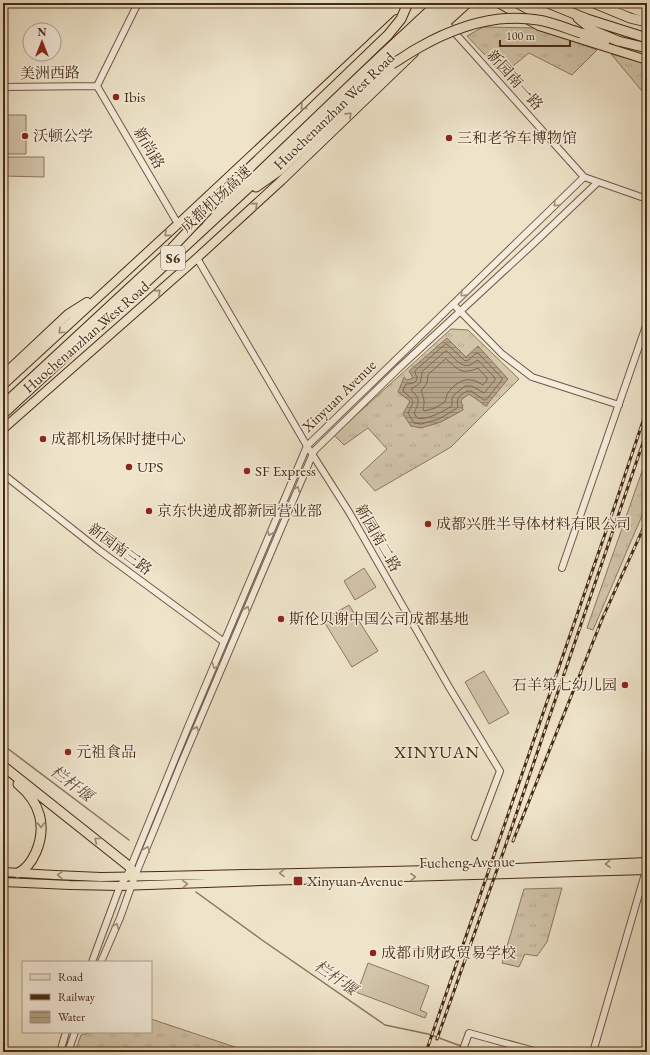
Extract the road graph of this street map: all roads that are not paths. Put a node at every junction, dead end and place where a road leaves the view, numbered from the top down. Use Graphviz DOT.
graph roads {
  1 [pos="138,3"];
  2 [pos="408,3"];
  3 [pos="413,3"];
  4 [pos="438,3"];
  5 [pos="448,3"];
  6 [pos="461,3"];
  7 [pos="468,3"];
  8 [pos="498,3"];
  9 [pos="548,3"];
  10 [pos="594,3"];
  11 [pos="617,3"];
  12 [pos="631,3"];
  13 [pos="645,11"];
  14 [pos="585,20"];
  15 [pos="647,22"];
  16 [pos="446,23"];
  17 [pos="647,38"];
  18 [pos="647,48"];
  19 [pos="647,54"];
  20 [pos="647,60"];
  21 [pos="392,64"];
  22 [pos="3,86"];
  23 [pos="96,86"];
  24 [pos="584,177"];
  25 [pos="598,182"];
  26 [pos="647,199"];
  27 [pos="217,217"];
  28 [pos="178,224"];
  29 [pos="172,248"];
  30 [pos="197,258"];
  31 [pos="106,289"];
  32 [pos="453,304"];
  33 [pos="138,310"];
  34 [pos="460,312"];
  35 [pos="647,323"];
  36 [pos="41,374"];
  37 [pos="3,375"];
  38 [pos="3,386"];
  39 [pos="3,405"];
  40 [pos="619,405"];
  41 [pos="3,414"];
  42 [pos="3,427"];
  43 [pos="307,446"];
  44 [pos="312,454"];
  45 [pos="3,474"];
  46 [pos="562,568"];
  47 [pos="224,642"];
  48 [pos="3,766"];
  49 [pos="3,772"];
  50 [pos="475,836"];
  51 [pos="647,862"];
  52 [pos="130,867"];
  53 [pos="647,870"];
  54 [pos="3,872"];
  55 [pos="18,873"];
  56 [pos="131,876"];
  57 [pos="3,882"];
  58 [pos="132,885"];
  59 [pos="120,886"];
  60 [pos="92,961"];
  61 [pos="101,961"];
  62 [pos="66,1033"];
  63 [pos="75,1033"];
  64 [pos="464,1049"];
  65 [pos="60,1052"];
  66 [pos="68,1052"];
  67 [pos="538,1052"];
  68 [pos="593,1052"];
  1 -- 23 [label="street"];
  2 -- 29 [label="highway, bridge"];
  3 -- 28 [label="main road, one-way"];
  4 -- 29 [label="highway, 成都机场高速 / S6, bridge"];
  5 -- 27 [label="highway, 成都机场高速 / S6"];
  6 -- 21 [label="highway, bridge"];
  7 -- 16 [label="main road, Huochenanzhan West Road / S6"];
  8 -- 20 [label="main road"];
  9 -- 14 [label="highway"];
  10 -- 15 [label="highway"];
  11 -- 13 [label="main road"];
  12 -- 13 [label="main road"];
  14 -- 17 [label="highway"];
  14 -- 18 [label="highway"];
  16 -- 24 [label="street, 新园南一路"];
  30 -- 16 [label="main road, Huochenanzhan West Road / S6, one-way"];
  19 -- 21 [label="highway, bridge"];
  21 -- 27 [label="highway"];
  22 -- 23 [label="street, 美洲西路"];
  23 -- 28 [label="street, 新尚路"];
  24 -- 25 [label="street, 新园南一路"];
  24 -- 32 [label="street, Xinyuan Avenue, one-way"];
  25 -- 26 [label="street, 新园南一路"];
  25 -- 34 [label="street, Xinyuan Avenue"];
  27 -- 36 [label="highway, 成都机场高速 / S6"];
  28 -- 31 [label="main road, one-way"];
  29 -- 36 [label="highway, 成都机场高速 / S6"];
  33 -- 30 [label="main road, Huochenanzhan West Road / S6, one-way"];
  30 -- 43 [label="street, 新园南二路"];
  31 -- 37 [label="main road"];
  31 -- 38 [label="main road, one-way"];
  32 -- 34 [label="street"];
  32 -- 43 [label="street, Xinyuan Avenue"];
  33 -- 42 [label="main road, Huochenanzhan West Road / S6"];
  33 -- 42 [label="main road"];
  34 -- 40 [label="street"];
  34 -- 44 [label="street, Xinyuan Avenue"];
  35 -- 40 [label="street"];
  36 -- 39 [label="highway, 成都机场高速 / S6"];
  36 -- 41 [label="highway, 成都机场高速 / S6"];
  40 -- 46 [label="street"];
  43 -- 44 [label="street, 新园南二路"];
  43 -- 47 [label="street, Xinyuan Avenue, one-way"];
  44 -- 50 [label="street, 新园南二路"];
  56 -- 44 [label="street, Xinyuan Avenue, one-way"];
  45 -- 47 [label="street, 新园南三路"];
  47 -- 52 [label="street, Xinyuan Avenue, one-way"];
  52 -- 48 [label="highway, one-way"];
  49 -- 55 [label="highway, one-way"];
  51 -- 56 [label="main road, Fucheng Avenue, one-way"];
  52 -- 56 [label="highway"];
  58 -- 53 [label="main road, Fucheng Avenue, one-way"];
  53 -- 68 [label="street"];
  54 -- 55 [label="main road, Fucheng Avenue"];
  56 -- 55 [label="main road, Fucheng Avenue, one-way"];
  56 -- 58 [label="street, Xinyuan Avenue"];
  56 -- 59 [label="street, Xinyuan Avenue"];
  57 -- 59 [label="main road, Fucheng Avenue"];
  58 -- 59 [label="main road, Fucheng Avenue"];
  61 -- 58 [label="street, Xinyuan Avenue, one-way"];
  59 -- 60 [label="street, Xinyuan Avenue"];
  62 -- 65 [label="street"];
  63 -- 66 [label="street"];
  64 -- 67 [label="street"];
}
